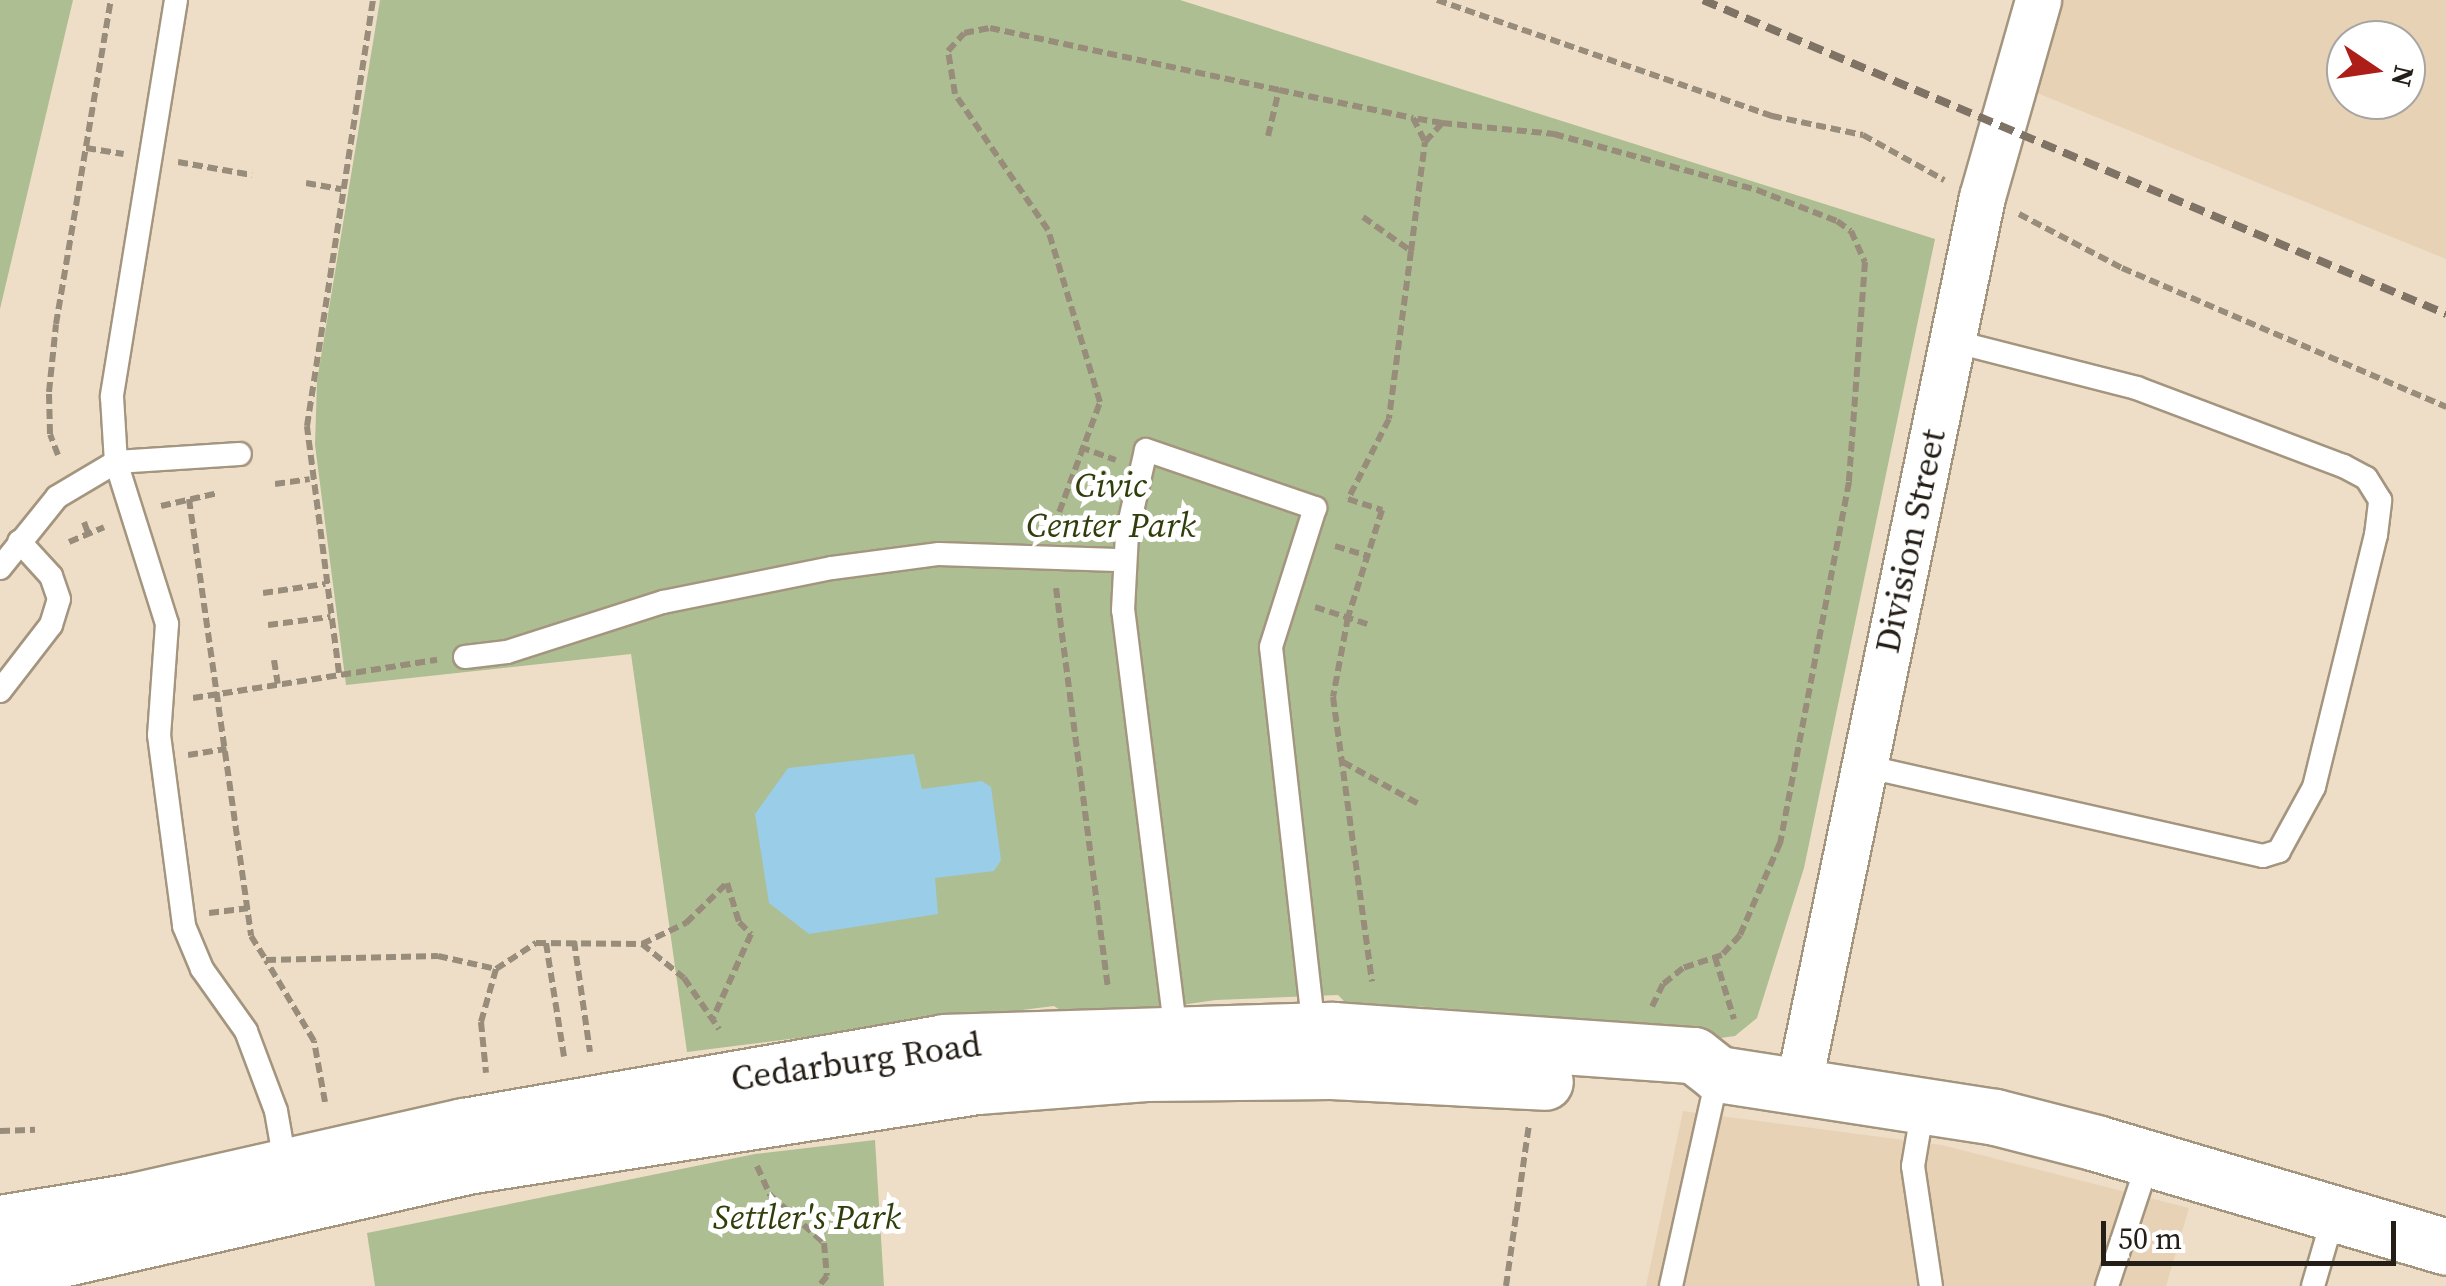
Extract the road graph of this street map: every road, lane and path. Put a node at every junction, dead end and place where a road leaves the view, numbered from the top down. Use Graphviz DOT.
graph roads {
  1 [pos="110,0"];
  2 [pos="176,0"];
  3 [pos="373,0"];
  4 [pos="1437,0"];
  5 [pos="2038,0"];
  6 [pos="1279,90"];
  7 [pos="1413,118"];
  8 [pos="1442,123"];
  9 [pos="1268,136"];
  10 [pos="1425,142"];
  11 [pos="86,148"];
  12 [pos="124,154"];
  13 [pos="177,162"];
  14 [pos="252,175"];
  15 [pos="306,183"];
  16 [pos="1950,183"];
  17 [pos="341,189"];
  18 [pos="2011,210"];
  19 [pos="1363,218"];
  20 [pos="1411,251"];
  21 [pos="1952,340"];
  22 [pos="2446,407"];
  23 [pos="240,454"];
  24 [pos="58,456"];
  25 [pos="116,462"];
  26 [pos="310,480"];
  27 [pos="275,484"];
  28 [pos="218,493"];
  29 [pos="189,499"];
  30 [pos="160,506"];
  31 [pos="84,522"];
  32 [pos="106,526"];
  33 [pos="88,533"];
  34 [pos="19,541"];
  35 [pos="69,542"];
  36 [pos="1049,545"];
  37 [pos="1124,560"];
  38 [pos="1053,567"];
  39 [pos="0,568"];
  40 [pos="325,584"];
  41 [pos="263,593"];
  42 [pos="1315,607"];
  43 [pos="330,617"];
  44 [pos="1348,617"];
  45 [pos="268,625"];
  46 [pos="1370,625"];
  47 [pos="465,657"];
  48 [pos="274,660"];
  49 [pos="339,673"];
  50 [pos="278,684"];
  51 [pos="0,691"];
  52 [pos="216,696"];
  53 [pos="162,701"];
  54 [pos="1342,761"];
  55 [pos="1864,766"];
  56 [pos="1421,804"];
  57 [pos="574,941"];
  58 [pos="546,943"];
  59 [pos="642,944"];
  60 [pos="1716,958"];
  61 [pos="266,960"];
  62 [pos="496,968"];
  63 [pos="1372,981"];
  64 [pos="1108,987"];
  65 [pos="1652,1008"];
  66 [pos="713,1019"];
  67 [pos="1734,1020"];
  68 [pos="718,1029"];
  69 [pos="1315,1051"];
  70 [pos="590,1052"];
  71 [pos="1176,1052"];
  72 [pos="564,1056"];
  73 [pos="486,1073"];
  74 [pos="1718,1074"];
  75 [pos="1798,1086"];
  76 [pos="325,1102"];
  77 [pos="1924,1107"];
  78 [pos="1530,1116"];
  79 [pos="35,1130"];
  80 [pos="0,1131"];
  81 [pos="755,1154"];
  82 [pos="2149,1159"];
  83 [pos="289,1187"];
  84 [pos="2334,1214"];
  85 [pos="0,1223"];
  86 [pos="2446,1246"];
  87 [pos="0,1273"];
  88 [pos="819,1286"];
  89 [pos="1506,1286"];
  90 [pos="1671,1286"];
  91 [pos="1931,1286"];
  92 [pos="2108,1286"];
  93 [pos="2314,1286"];
  1 -- 11 [label="path"];
  2 -- 25 [label="lane"];
  3 -- 17 [label="path"];
  4 -- 16 [label="path"];
  5 -- 21 [label="street, Division Street"];
  6 -- 7 [label="path"];
  6 -- 9 [label="path"];
  6 -- 36 [label="path"];
  7 -- 8 [label="path"];
  7 -- 10 [label="path"];
  8 -- 10 [label="path"];
  8 -- 60 [label="path"];
  10 -- 20 [label="path"];
  11 -- 12 [label="path"];
  11 -- 24 [label="path"];
  13 -- 14 [label="path"];
  15 -- 17 [label="path"];
  17 -- 26 [label="path"];
  18 -- 22 [label="path"];
  19 -- 20 [label="path"];
  20 -- 44 [label="path"];
  21 -- 55 [label="street, Division Street"];
  21 -- 55 [label="lane"];
  23 -- 25 [label="lane"];
  25 -- 34 [label="lane"];
  25 -- 53 [label="lane"];
  26 -- 27 [label="path"];
  26 -- 40 [label="path"];
  28 -- 29 [label="path"];
  29 -- 30 [label="path"];
  29 -- 52 [label="path"];
  31 -- 33 [label="path"];
  32 -- 33 [label="path"];
  33 -- 35 [label="path"];
  34 -- 39 [label="lane"];
  34 -- 51 [label="lane"];
  37 -- 47 [label="lane"];
  37 -- 69 [label="lane"];
  37 -- 71 [label="lane"];
  38 -- 64 [label="path"];
  40 -- 41 [label="path"];
  40 -- 43 [label="path"];
  42 -- 44 [label="path"];
  43 -- 45 [label="path"];
  43 -- 49 [label="path"];
  44 -- 46 [label="path"];
  44 -- 54 [label="path"];
  47 -- 49 [label="path"];
  48 -- 50 [label="path"];
  49 -- 50 [label="path"];
  50 -- 52 [label="path"];
  52 -- 53 [label="path"];
  52 -- 61 [label="path"];
  53 -- 83 [label="lane"];
  54 -- 56 [label="path"];
  54 -- 63 [label="path"];
  55 -- 75 [label="street, Division Street"];
  57 -- 58 [label="path"];
  57 -- 59 [label="path"];
  57 -- 70 [label="path"];
  58 -- 62 [label="path"];
  58 -- 72 [label="path"];
  59 -- 66 [label="path"];
  59 -- 66 [label="path"];
  60 -- 65 [label="path"];
  60 -- 67 [label="path"];
  61 -- 62 [label="path"];
  61 -- 76 [label="path"];
  62 -- 73 [label="path"];
  66 -- 68 [label="path"];
  69 -- 71 [label="main road, Cedarburg Road"];
  69 -- 74 [label="main road, Cedarburg Road"];
  71 -- 83 [label="main road, Cedarburg Road"];
  74 -- 75 [label="main road, Cedarburg Road"];
  74 -- 90 [label="lane"];
  75 -- 77 [label="main road, Cedarburg Road"];
  77 -- 82 [label="main road, Cedarburg Road"];
  77 -- 91 [label="lane"];
  78 -- 89 [label="path"];
  79 -- 80 [label="path"];
  81 -- 88 [label="path"];
  82 -- 84 [label="main road, Cedarburg Road"];
  82 -- 92 [label="lane"];
  83 -- 85 [label="main road, Cedarburg Road"];
  83 -- 87 [label="main road, Cedarburg Road"];
  84 -- 86 [label="main road, Cedarburg Road"];
  84 -- 93 [label="lane"];
}
